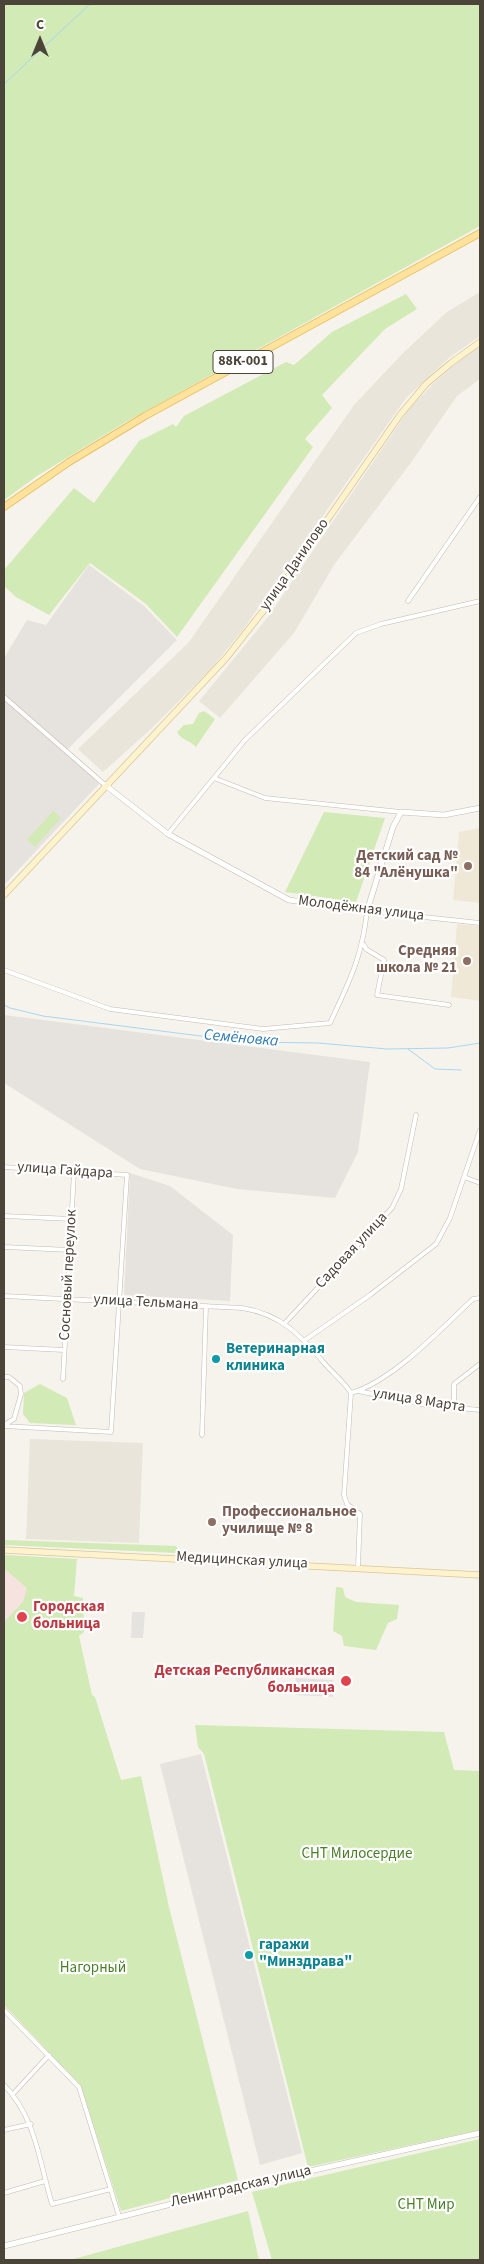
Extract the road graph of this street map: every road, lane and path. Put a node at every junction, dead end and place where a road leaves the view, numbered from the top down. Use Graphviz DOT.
graph roads {
  1 [pos="480,232"];
  2 [pos="480,342"];
  3 [pos="480,497"];
  4 [pos="4,507"];
  5 [pos="408,601"];
  6 [pos="480,601"];
  7 [pos="4,697"];
  8 [pos="214,778"];
  9 [pos="105,785"];
  10 [pos="480,808"];
  11 [pos="401,812"];
  12 [pos="168,834"];
  13 [pos="4,895"];
  14 [pos="367,911"];
  15 [pos="480,924"];
  16 [pos="364,942"];
  17 [pos="4,970"];
  18 [pos="450,1005"];
  19 [pos="416,1115"];
  20 [pos="480,1130"];
  21 [pos="4,1167"];
  22 [pos="74,1171"];
  23 [pos="464,1177"];
  24 [pos="480,1183"];
  25 [pos="4,1216"];
  26 [pos="72,1219"];
  27 [pos="4,1247"];
  28 [pos="70,1250"];
  29 [pos="4,1296"];
  30 [pos="480,1298"];
  31 [pos="67,1299"];
  32 [pos="118,1302"];
  33 [pos="206,1306"];
  34 [pos="285,1323"];
  35 [pos="305,1340"];
  36 [pos="4,1347"];
  37 [pos="64,1350"];
  38 [pos="480,1364"];
  39 [pos="4,1377"];
  40 [pos="63,1379"];
  41 [pos="358,1391"];
  42 [pos="351,1393"];
  43 [pos="454,1408"];
  44 [pos="480,1410"];
  45 [pos="4,1426"];
  46 [pos="202,1435"];
  47 [pos="4,1550"];
  48 [pos="358,1567"];
  49 [pos="480,1575"];
  50 [pos="4,2010"];
  51 [pos="50,2056"];
  52 [pos="4,2085"];
  53 [pos="8,2088"];
  54 [pos="4,2092"];
  55 [pos="13,2094"];
  56 [pos="31,2124"];
  57 [pos="4,2130"];
  58 [pos="480,2133"];
  59 [pos="45,2182"];
  60 [pos="111,2189"];
  61 [pos="4,2193"];
  62 [pos="119,2216"];
  63 [pos="4,2246"];
  1 -- 4 [label="main road, 88К-001"];
  2 -- 9 [label="main road, улица Данилово"];
  3 -- 5 [label="street"];
  6 -- 8 [label="street"];
  7 -- 9 [label="street"];
  8 -- 11 [label="street"];
  8 -- 12 [label="street"];
  9 -- 12 [label="street, Молодёжная улица"];
  9 -- 13 [label="main road, улица Данилово"];
  10 -- 11 [label="street"];
  11 -- 14 [label="street"];
  12 -- 14 [label="street, Молодёжная улица"];
  14 -- 15 [label="street, Молодёжная улица"];
  14 -- 16 [label="street"];
  16 -- 17 [label="street"];
  16 -- 18 [label="street"];
  19 -- 34 [label="street, Садовая улица"];
  20 -- 23 [label="street"];
  21 -- 22 [label="street, улица Гайдара"];
  22 -- 26 [label="street, Сосновый переулок"];
  22 -- 32 [label="street, улица Гайдара"];
  23 -- 24 [label="street"];
  23 -- 35 [label="street"];
  25 -- 26 [label="street"];
  26 -- 28 [label="street, Сосновый переулок"];
  27 -- 28 [label="street"];
  28 -- 31 [label="street, Сосновый переулок"];
  29 -- 31 [label="street, улица Тельмана"];
  30 -- 41 [label="street"];
  31 -- 32 [label="street, улица Тельмана"];
  31 -- 37 [label="street, Сосновый переулок"];
  32 -- 33 [label="street, улица Тельмана"];
  32 -- 45 [label="street"];
  33 -- 34 [label="street, улица Тельмана"];
  33 -- 46 [label="street"];
  34 -- 35 [label="street"];
  35 -- 42 [label="street"];
  36 -- 37 [label="street"];
  37 -- 40 [label="street, Сосновый переулок"];
  38 -- 43 [label="street"];
  39 -- 45 [label="street"];
  41 -- 42 [label="street"];
  41 -- 43 [label="street, улица 8 Марта"];
  42 -- 48 [label="street"];
  43 -- 44 [label="street, улица 8 Марта"];
  47 -- 48 [label="main road, Медицинская улица"];
  48 -- 49 [label="main road, Медицинская улица"];
  50 -- 51 [label="street"];
  51 -- 55 [label="street"];
  51 -- 60 [label="street"];
  52 -- 53 [label="street"];
  53 -- 54 [label="street"];
  53 -- 55 [label="street"];
  55 -- 56 [label="street"];
  56 -- 57 [label="street"];
  56 -- 59 [label="street"];
  58 -- 62 [label="street, Ленинградская улица"];
  59 -- 60 [label="street"];
  59 -- 61 [label="street"];
  60 -- 62 [label="street"];
  62 -- 63 [label="street, Ленинградская улица"];
}
